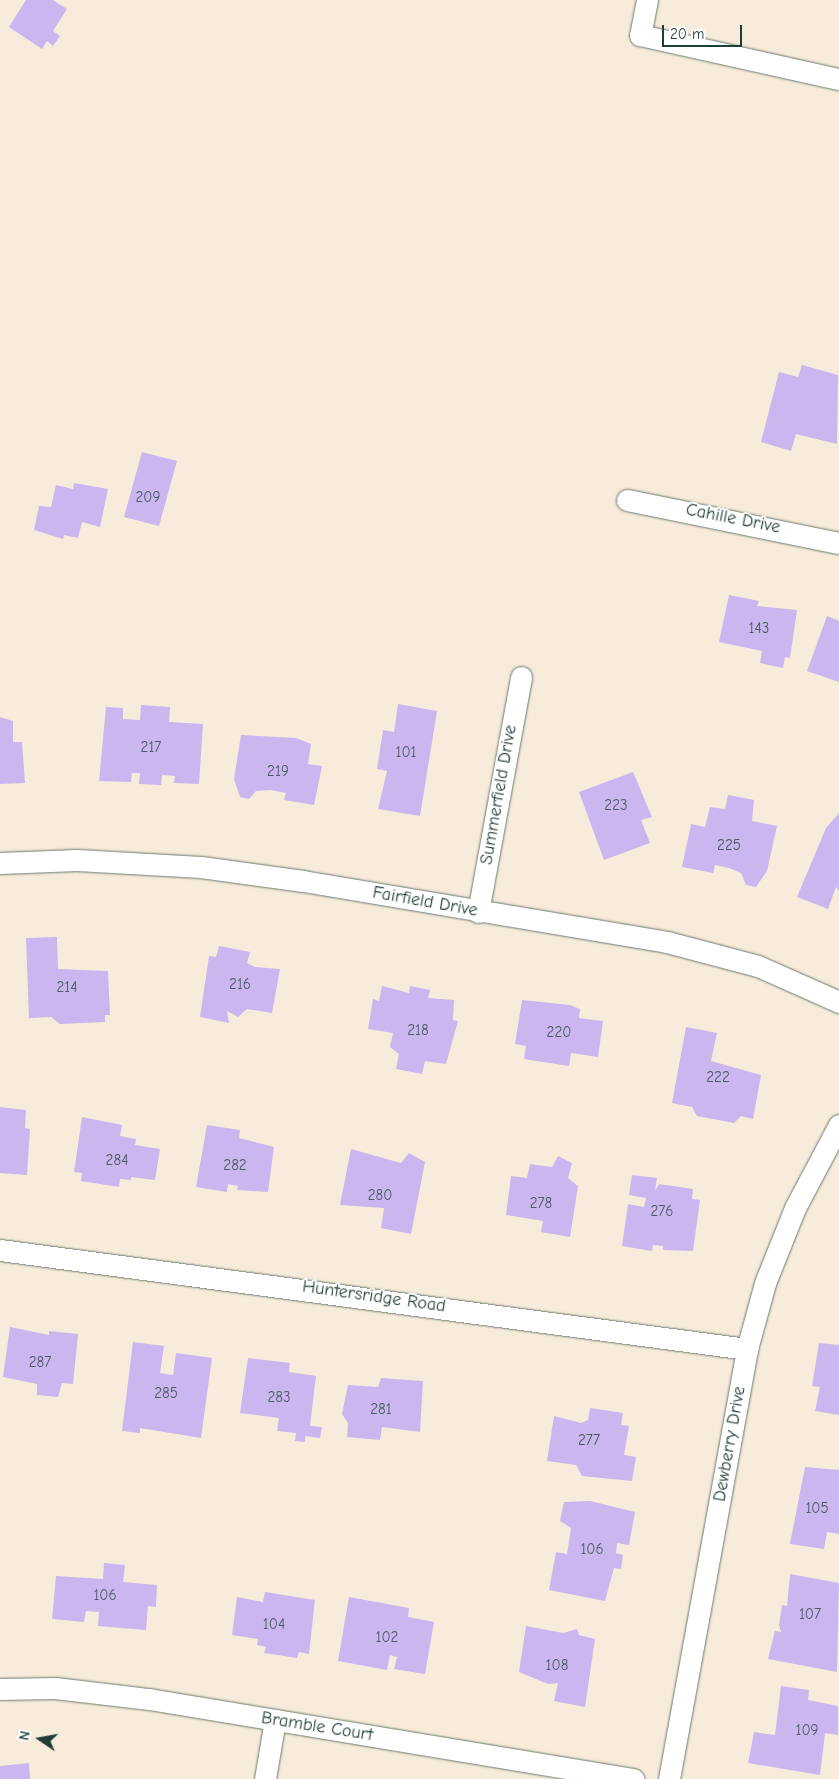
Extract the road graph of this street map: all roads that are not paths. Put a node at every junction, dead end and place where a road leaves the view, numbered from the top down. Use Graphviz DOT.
graph roads {
  1 [pos="647,0"];
  2 [pos="839,79"];
  3 [pos="627,500"];
  4 [pos="839,543"];
  5 [pos="521,677"];
  6 [pos="0,863"];
  7 [pos="478,912"];
  8 [pos="839,1002"];
  9 [pos="839,1125"];
  10 [pos="0,1250"];
  11 [pos="747,1349"];
  12 [pos="0,1689"];
  13 [pos="275,1720"];
  14 [pos="265,1779"];
  15 [pos="633,1779"];
  16 [pos="669,1779"];
  1 -- 2 [label="street"];
  3 -- 4 [label="street, Cahille Drive"];
  5 -- 7 [label="street, Summerfield Drive"];
  6 -- 7 [label="street, Fairfield Drive"];
  7 -- 8 [label="street, Fairfield Drive"];
  9 -- 11 [label="street, Dewberry Drive"];
  10 -- 11 [label="street, Huntersridge Road"];
  11 -- 16 [label="street, Dewberry Drive"];
  12 -- 13 [label="street, Bramble Court"];
  13 -- 14 [label="street"];
  13 -- 15 [label="street, Bramble Court"];
}
